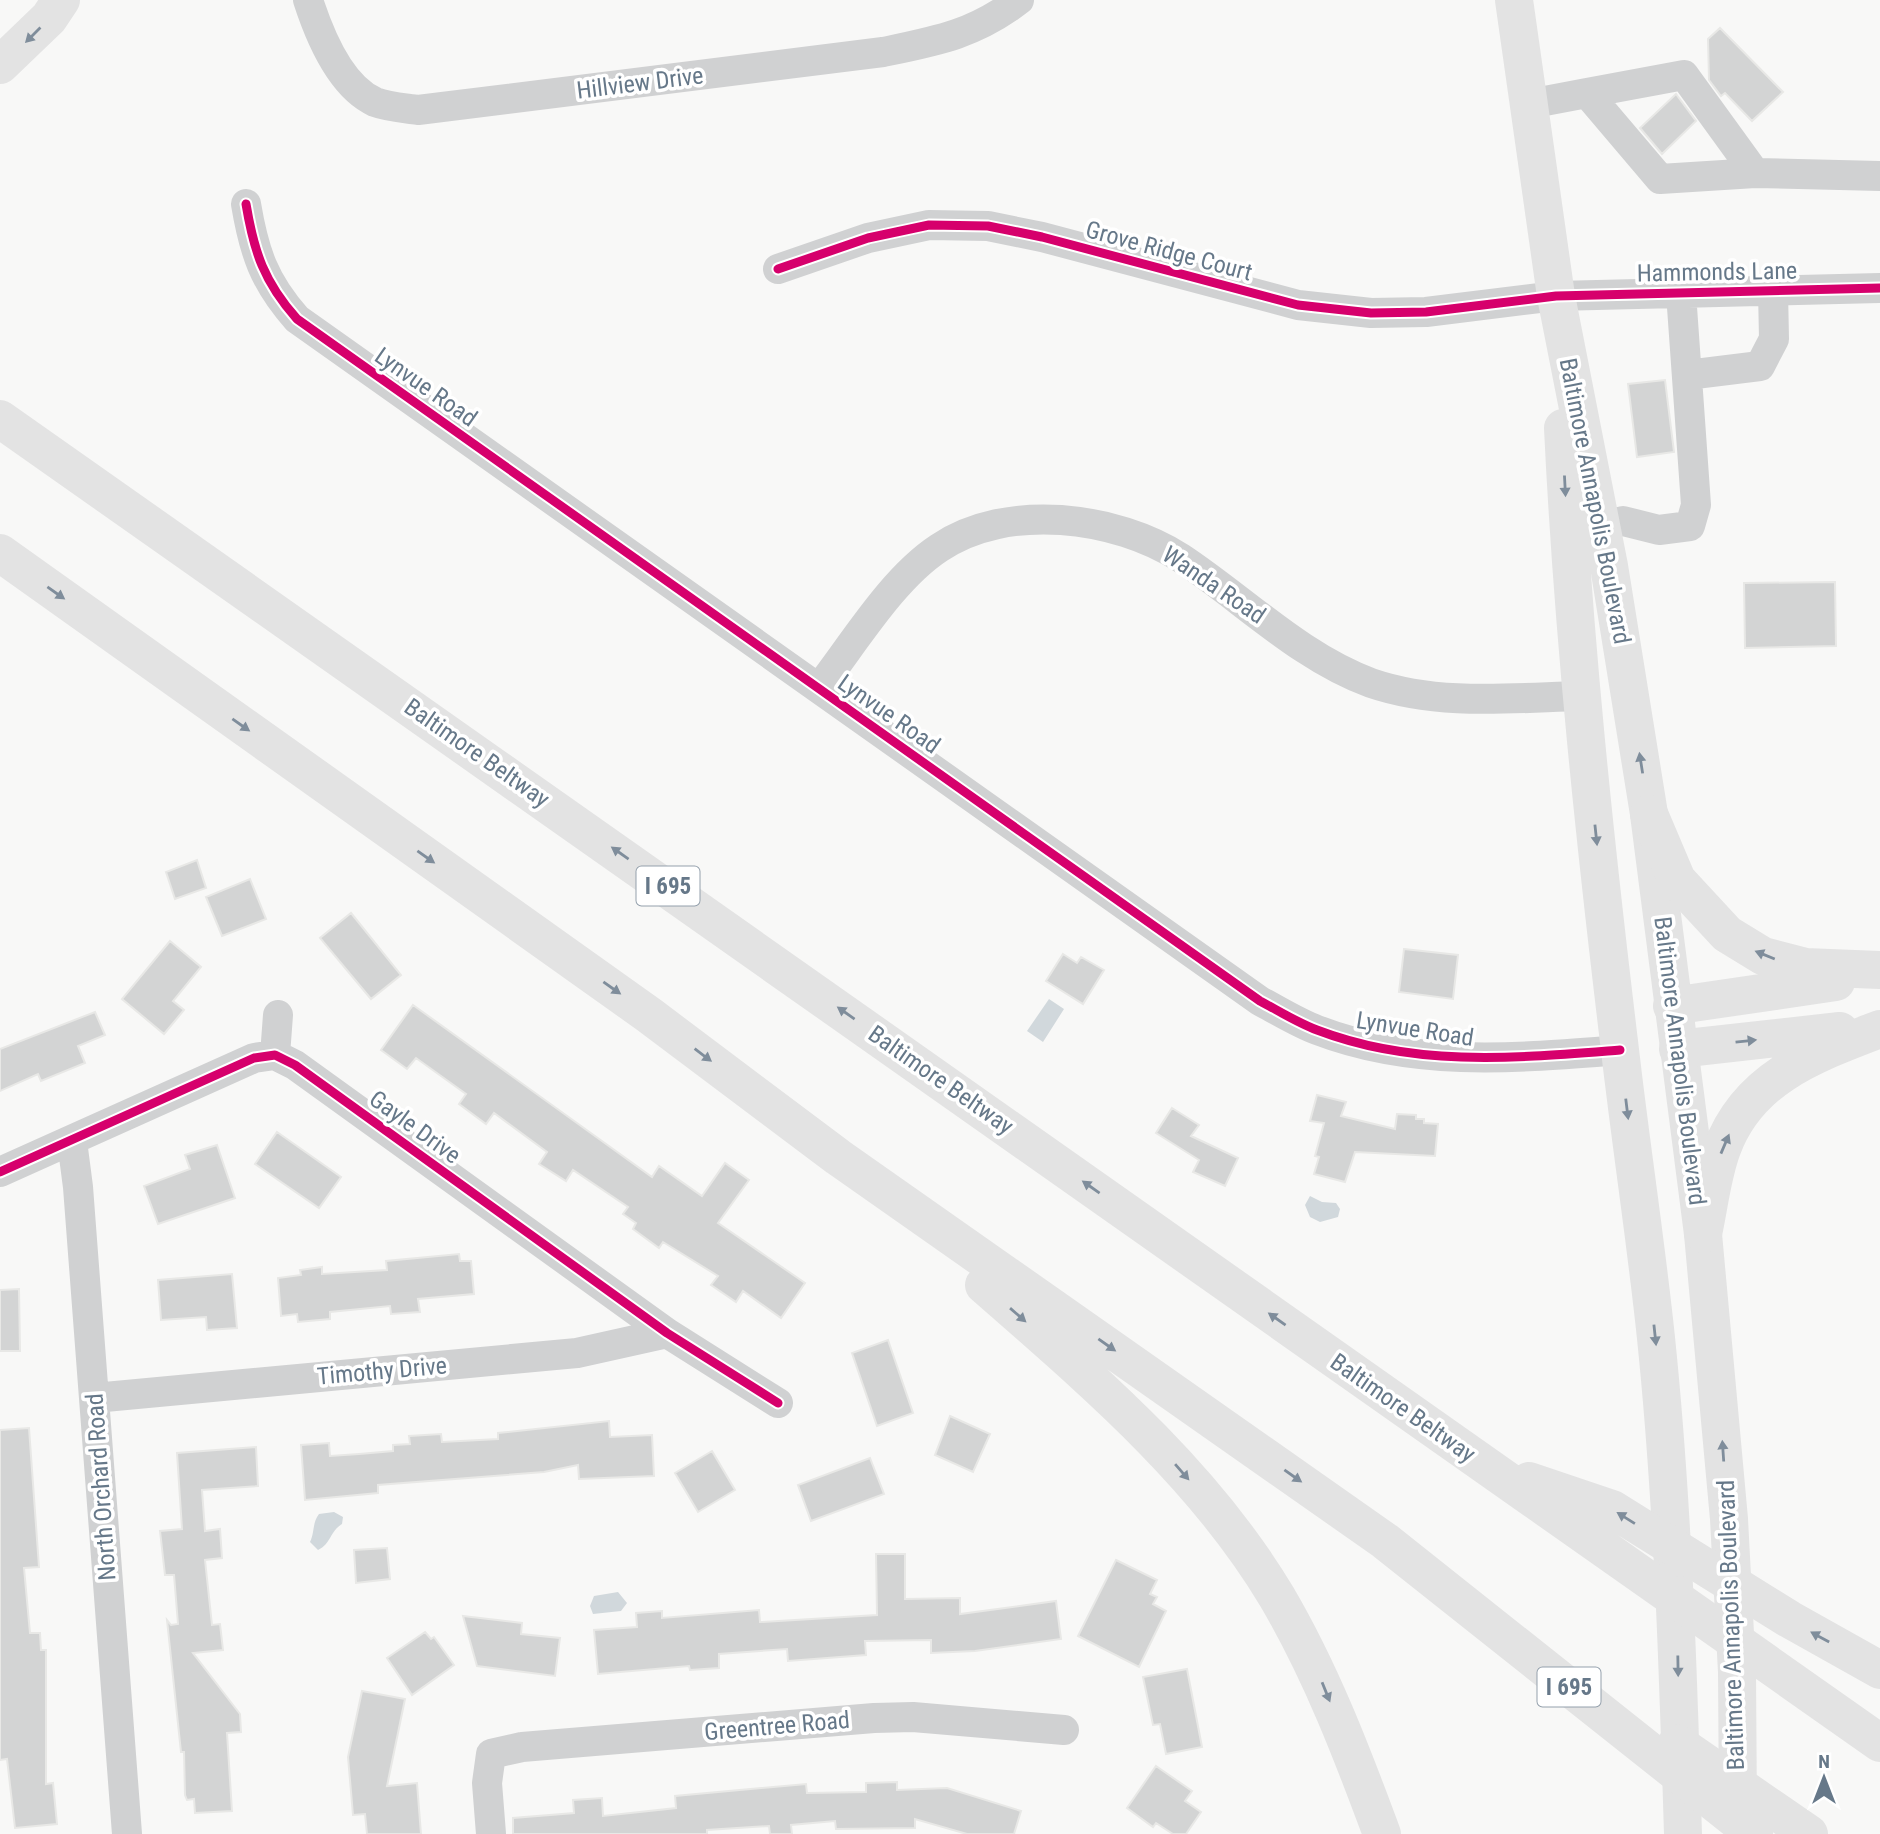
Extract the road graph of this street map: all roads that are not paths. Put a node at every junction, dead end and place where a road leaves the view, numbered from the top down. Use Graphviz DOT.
graph roads {
  1 [pos="61,0"];
  2 [pos="308,0"];
  3 [pos="1018,0"];
  4 [pos="1514,0"];
  5 [pos="0,65"];
  6 [pos="1587,93"];
  7 [pos="1529,104"];
  8 [pos="1755,173"];
  9 [pos="1880,176"];
  10 [pos="246,204"];
  11 [pos="778,270"];
  12 [pos="1880,288"];
  13 [pos="1773,290"];
  14 [pos="1681,293"];
  15 [pos="1556,296"];
  16 [pos="1687,375"];
  17 [pos="0,419"];
  18 [pos="1602,526"];
  19 [pos="0,553"];
  20 [pos="819,688"];
  21 [pos="1581,696"];
  22 [pos="1649,814"];
  23 [pos="1880,970"];
  24 [pos="1880,976"];
  25 [pos="1672,1006"];
  26 [pos="278,1014"];
  27 [pos="1880,1028"];
  28 [pos="1678,1049"];
  29 [pos="1620,1050"];
  30 [pos="275,1055"];
  31 [pos="72,1141"];
  32 [pos="838,1157"];
  33 [pos="0,1172"];
  34 [pos="1703,1234"];
  35 [pos="667,1333"];
  36 [pos="94,1398"];
  37 [pos="778,1403"];
  38 [pos="1487,1466"];
  39 [pos="1385,1541"];
  40 [pos="1880,1670"];
  41 [pos="1064,1730"];
  42 [pos="1880,1743"];
  43 [pos="127,1834"];
  44 [pos="491,1834"];
  45 [pos="1382,1834"];
  46 [pos="1683,1834"];
  47 [pos="1738,1834"];
  48 [pos="1754,1834"];
  49 [pos="1809,1834"];
  1 -- 5 [label="main road, one-way"];
  2 -- 3 [label="street, Hillview Drive"];
  4 -- 7 [label="main road, Baltimore Annapolis Boulevard"];
  6 -- 7 [label="street"];
  6 -- 8 [label="street"];
  6 -- 8 [label="street"];
  7 -- 15 [label="main road, Baltimore Annapolis Boulevard"];
  8 -- 9 [label="street"];
  10 -- 20 [label="street, Lynvue Road"];
  11 -- 15 [label="street, Grove Ridge Court"];
  12 -- 13 [label="street, Hammonds Lane"];
  13 -- 14 [label="street, Hammonds Lane"];
  13 -- 16 [label="street"];
  14 -- 15 [label="street, Hammonds Lane"];
  14 -- 16 [label="street"];
  15 -- 18 [label="main road, Baltimore Annapolis Boulevard"];
  15 -- 21 [label="main road, Baltimore Annapolis Boulevard, one-way"];
  16 -- 18 [label="street"];
  38 -- 17 [label="main road, Baltimore Beltway / I 695, one-way"];
  22 -- 18 [label="main road, Baltimore Annapolis Boulevard, one-way"];
  19 -- 32 [label="main road, I 695, one-way"];
  20 -- 21 [label="street, Wanda Road"];
  20 -- 29 [label="street, Lynvue Road"];
  21 -- 29 [label="main road, Baltimore Annapolis Boulevard, one-way"];
  23 -- 22 [label="main road, one-way"];
  22 -- 25 [label="main road, Baltimore Annapolis Boulevard"];
  24 -- 25 [label="main road"];
  25 -- 28 [label="main road, Baltimore Annapolis Boulevard"];
  25 -- 29 [label="main road"];
  26 -- 30 [label="street"];
  28 -- 27 [label="main road, one-way"];
  34 -- 27 [label="main road, one-way"];
  28 -- 29 [label="main road"];
  28 -- 34 [label="main road, Baltimore Annapolis Boulevard"];
  29 -- 46 [label="main road, Baltimore Annapolis Boulevard, one-way"];
  30 -- 31 [label="street"];
  30 -- 35 [label="street, Gayle Drive"];
  31 -- 33 [label="street"];
  31 -- 36 [label="street, North Orchard Road"];
  32 -- 39 [label="main road, I 695, one-way"];
  32 -- 45 [label="main road, one-way"];
  47 -- 34 [label="main road, Baltimore Annapolis Boulevard, one-way"];
  35 -- 36 [label="street, Timothy Drive"];
  35 -- 37 [label="street, Gayle Drive"];
  36 -- 43 [label="street, North Orchard Road"];
  40 -- 38 [label="main road, one-way"];
  38 -- 42 [label="main road, Baltimore Beltway / I 695"];
  39 -- 48 [label="main road, I 695"];
  39 -- 49 [label="main road"];
  41 -- 44 [label="street, Greentree Road"];
}
